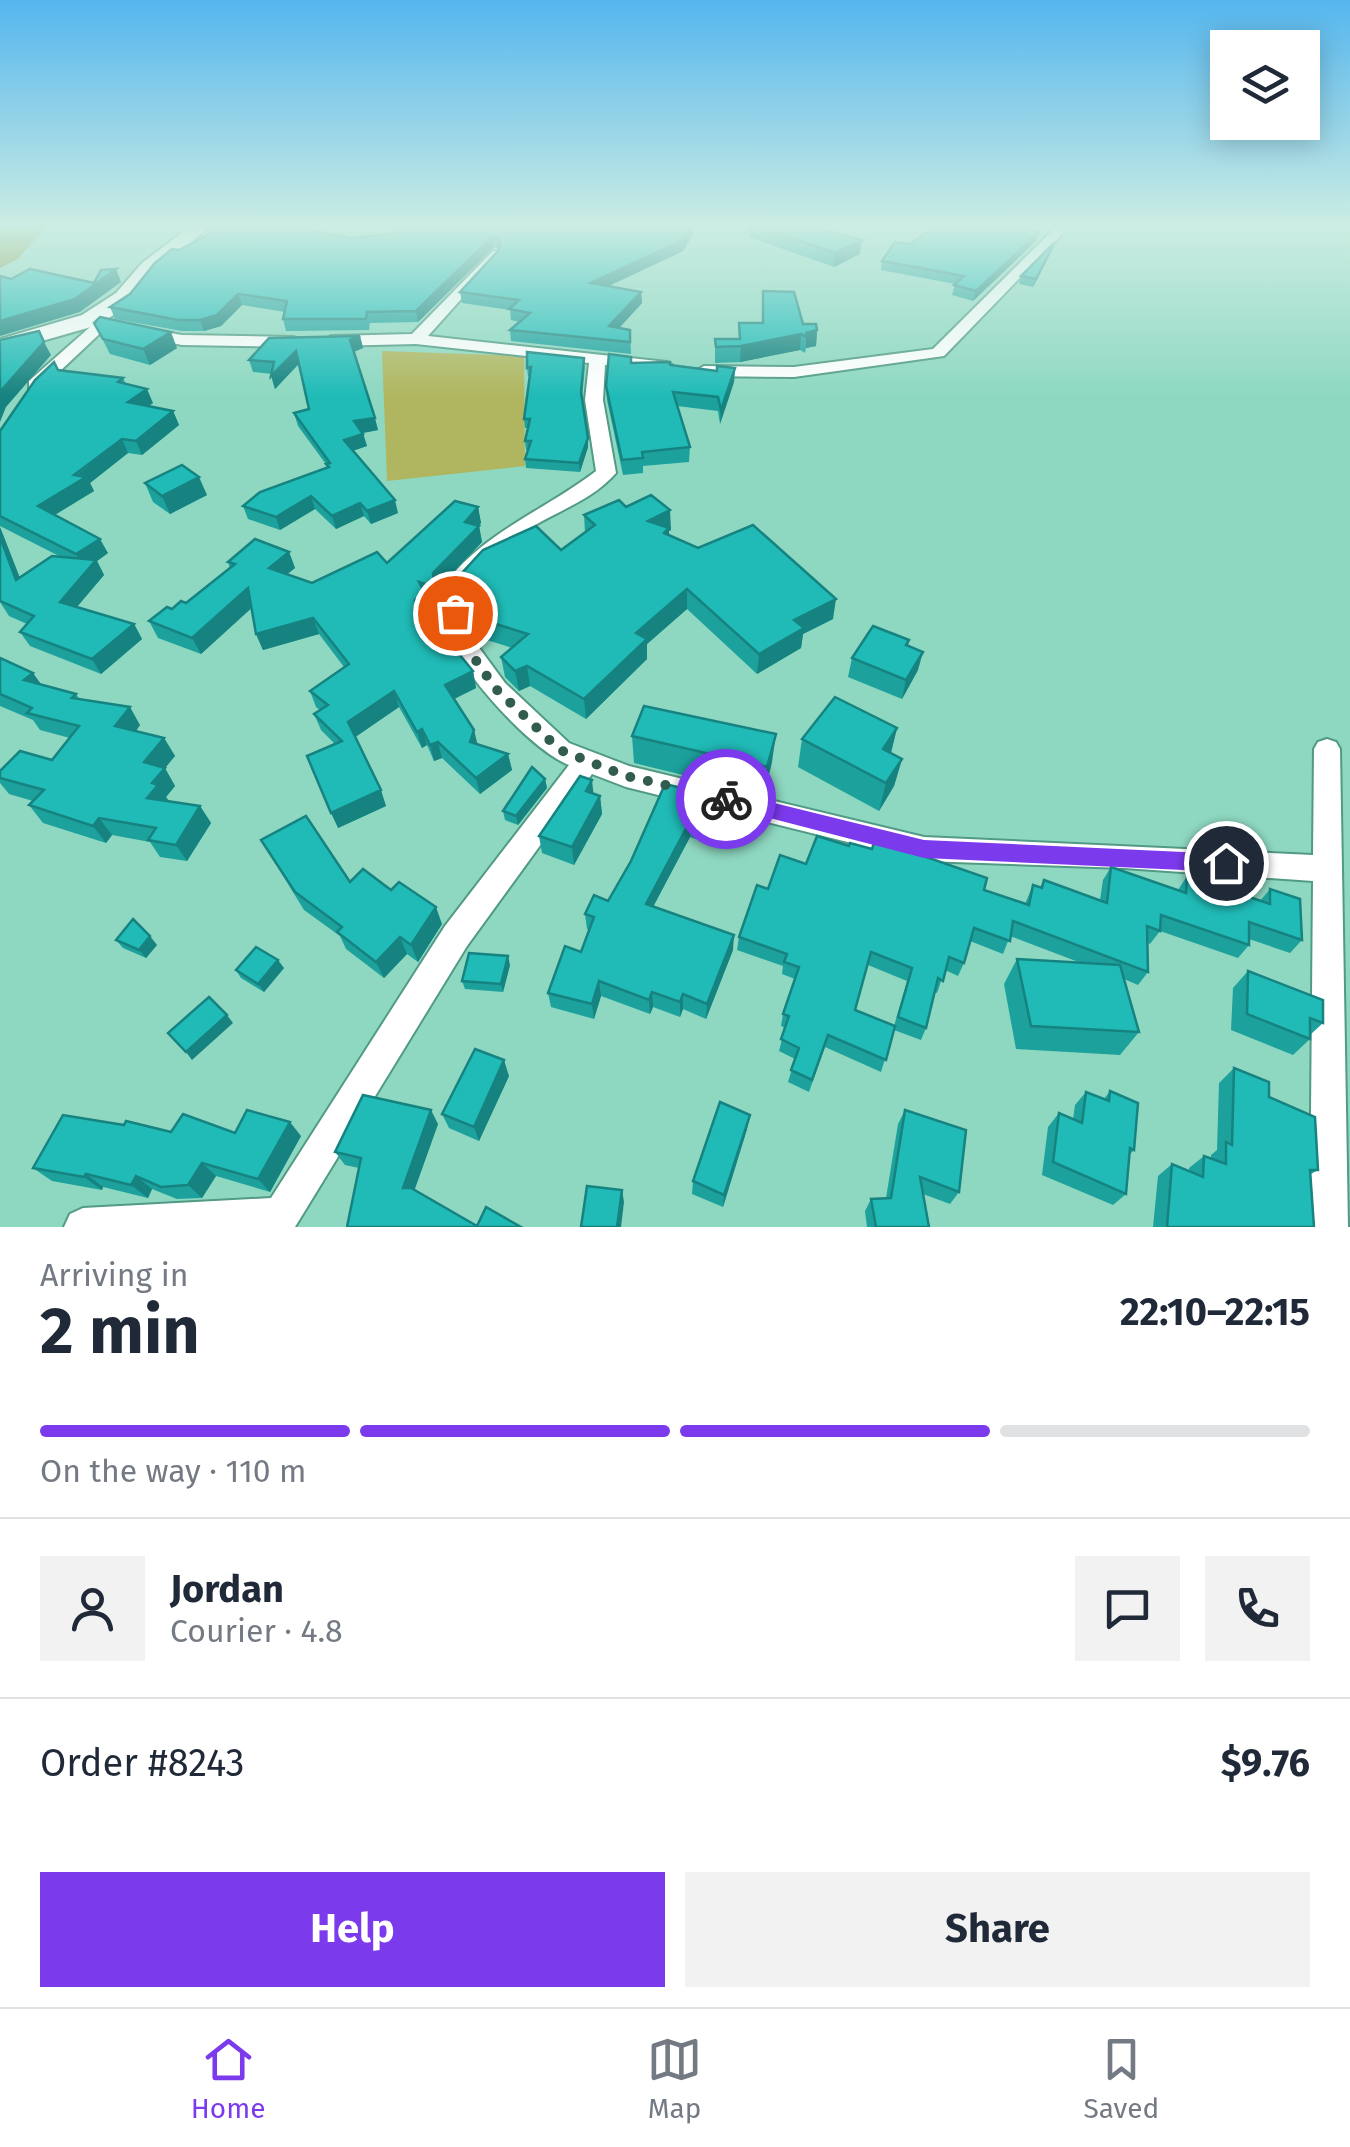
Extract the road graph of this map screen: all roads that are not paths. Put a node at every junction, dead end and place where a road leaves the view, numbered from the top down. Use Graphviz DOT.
graph roads {
  1 [pos="137,282"];
  2 [pos="468,282"];
  3 [pos="1008,282"];
  4 [pos="96,322"];
  5 [pos="416,339"];
  6 [pos="0,346"];
  7 [pos="598,357"];
  8 [pos="25,400"];
  9 [pos="1327,749"];
  10 [pos="587,761"];
  11 [pos="1328,870"];
  12 [pos="277,1221"];
  13 [pos="82,1227"];
  14 [pos="1329,1227"];
  1 -- 4 [label="street"];
  2 -- 5 [label="street"];
  3 -- 7 [label="street"];
  4 -- 5 [label="street"];
  4 -- 6 [label="street"];
  4 -- 8 [label="street"];
  5 -- 7 [label="street"];
  7 -- 10 [label="street"];
  9 -- 11 [label="street"];
  10 -- 11 [label="street"];
  10 -- 12 [label="street"];
  11 -- 14 [label="street"];
  12 -- 13 [label="street"];
}
